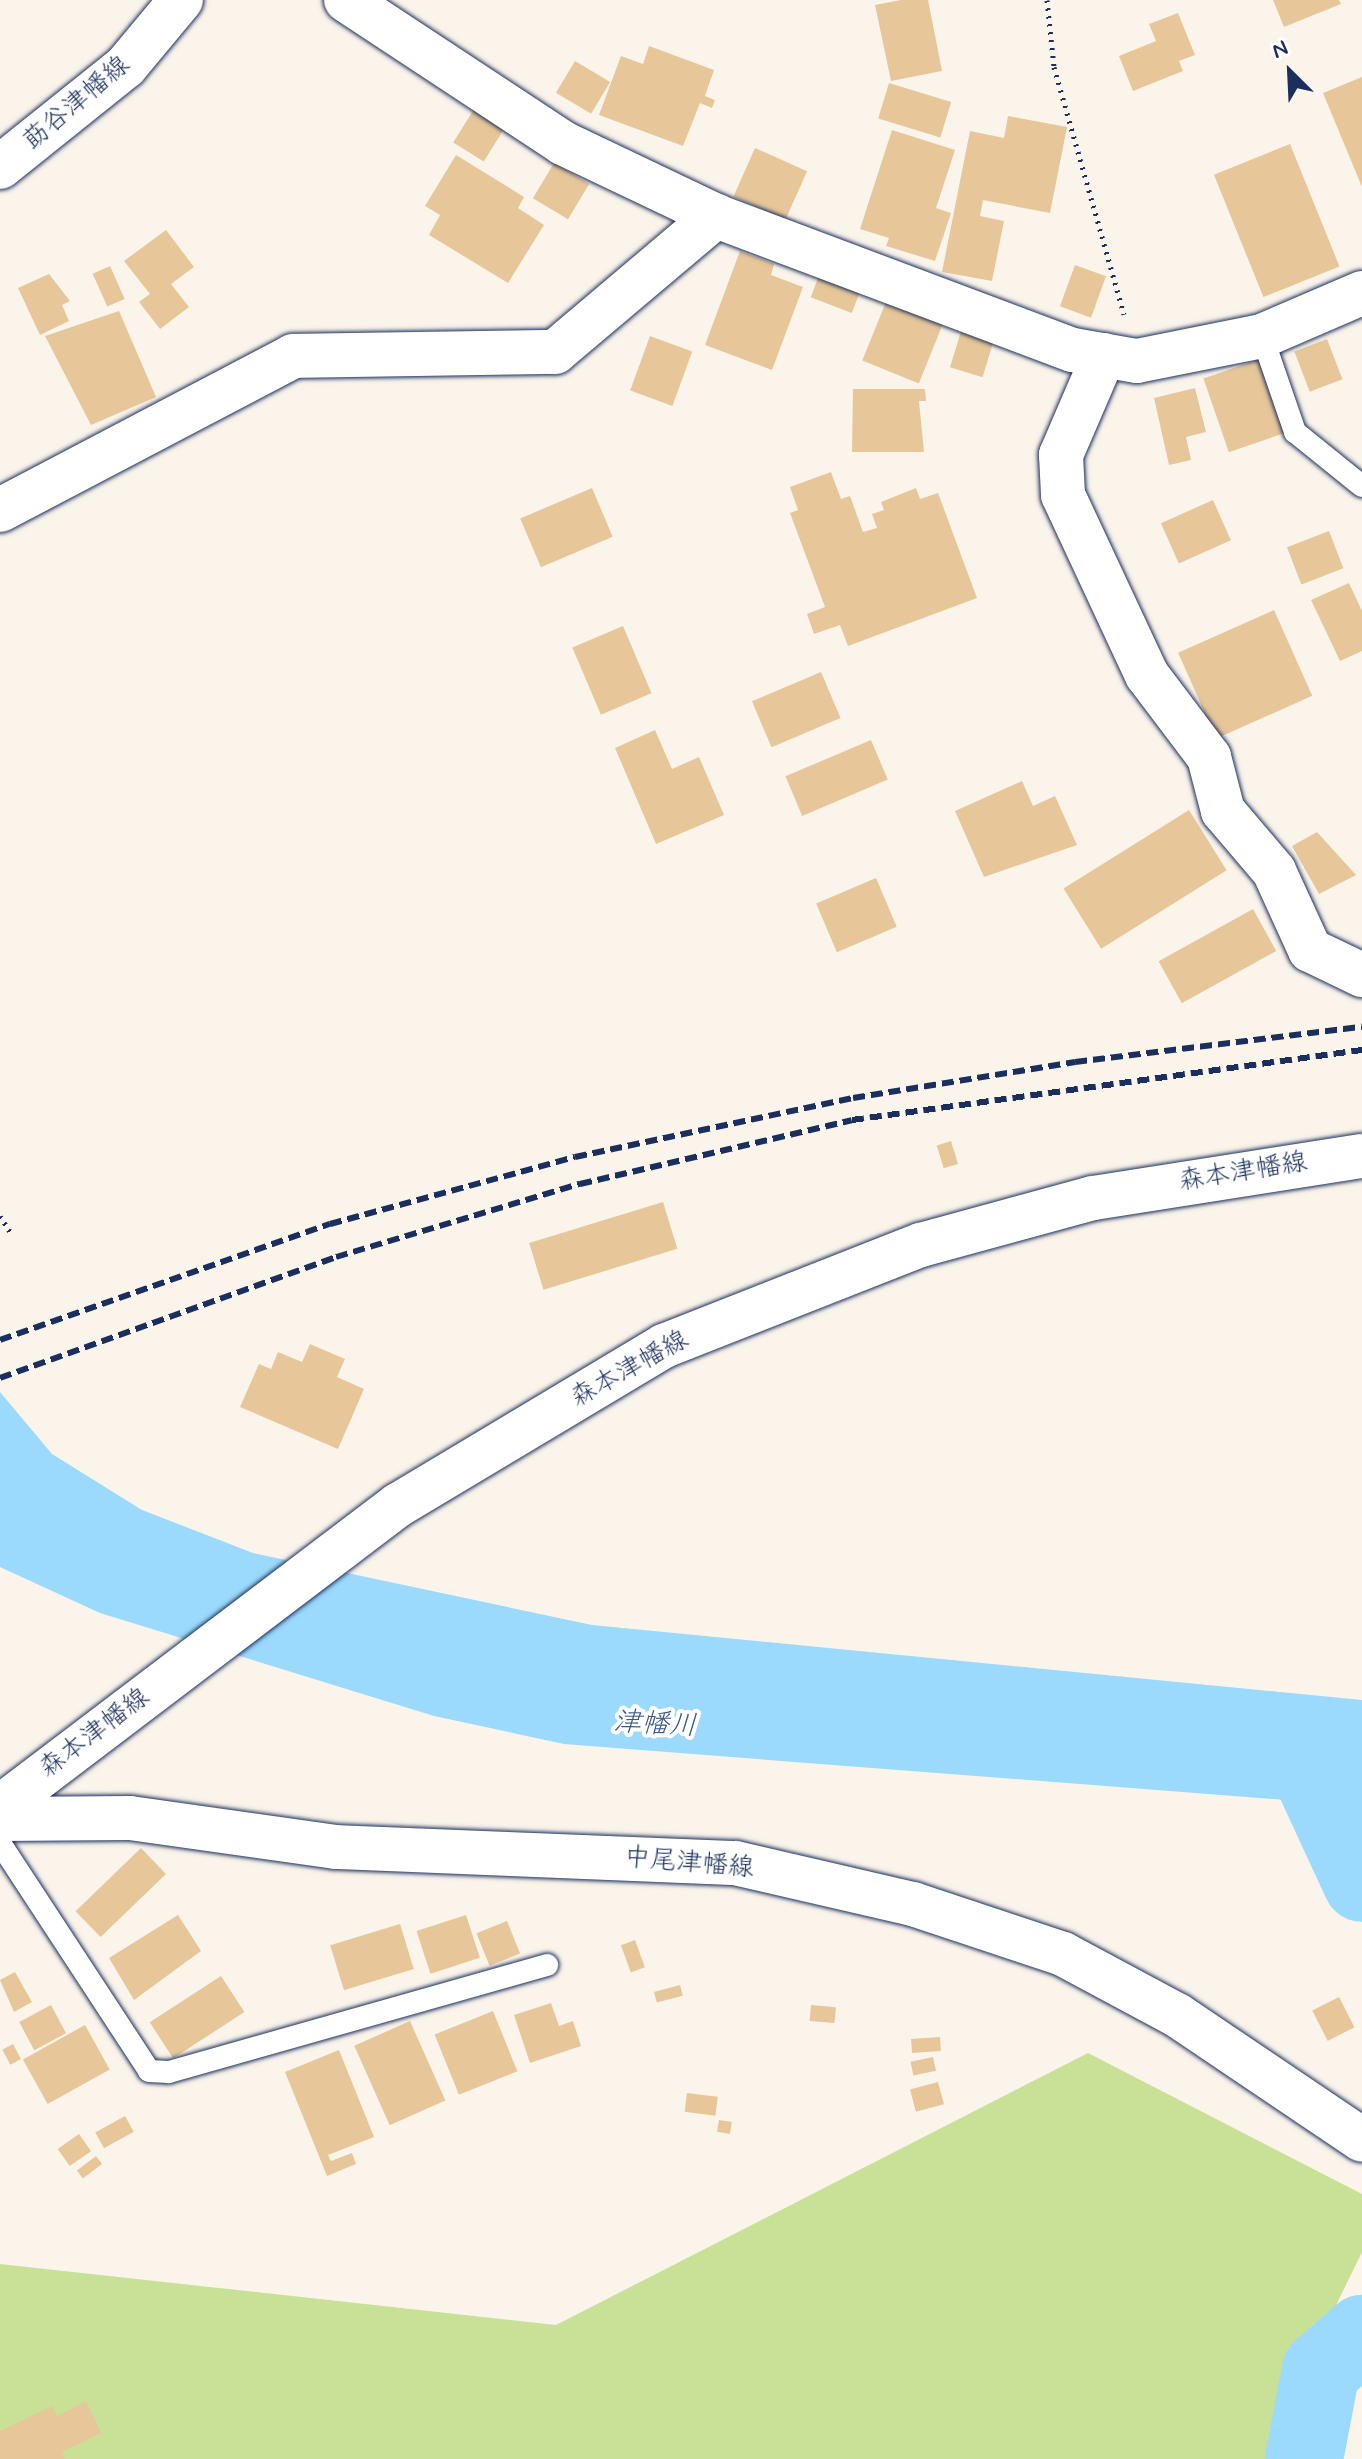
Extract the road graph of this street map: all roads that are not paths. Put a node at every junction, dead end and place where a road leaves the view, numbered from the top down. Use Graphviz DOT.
graph roads {
  1 [pos="181,0"];
  2 [pos="346,0"];
  3 [pos="0,167"];
  4 [pos="716,216"];
  5 [pos="1362,293"];
  6 [pos="1262,336"];
  7 [pos="1120,358"];
  8 [pos="1362,486"];
  9 [pos="0,510"];
  10 [pos="1362,975"];
  11 [pos="1362,1156"];
  12 [pos="0,1807"];
  13 [pos="0,1819"];
  14 [pos="0,1843"];
  15 [pos="547,1965"];
  16 [pos="1362,2140"];
  1 -- 3 [label="main road, 莇谷津幡線"];
  2 -- 4 [label="main road"];
  4 -- 7 [label="main road"];
  4 -- 9 [label="main road"];
  5 -- 6 [label="main road"];
  6 -- 7 [label="main road"];
  6 -- 8 [label="lane"];
  7 -- 10 [label="main road"];
  11 -- 12 [label="main road, 森本津幡線"];
  13 -- 16 [label="main road, 中尾津幡線"];
  14 -- 15 [label="lane"];
}
